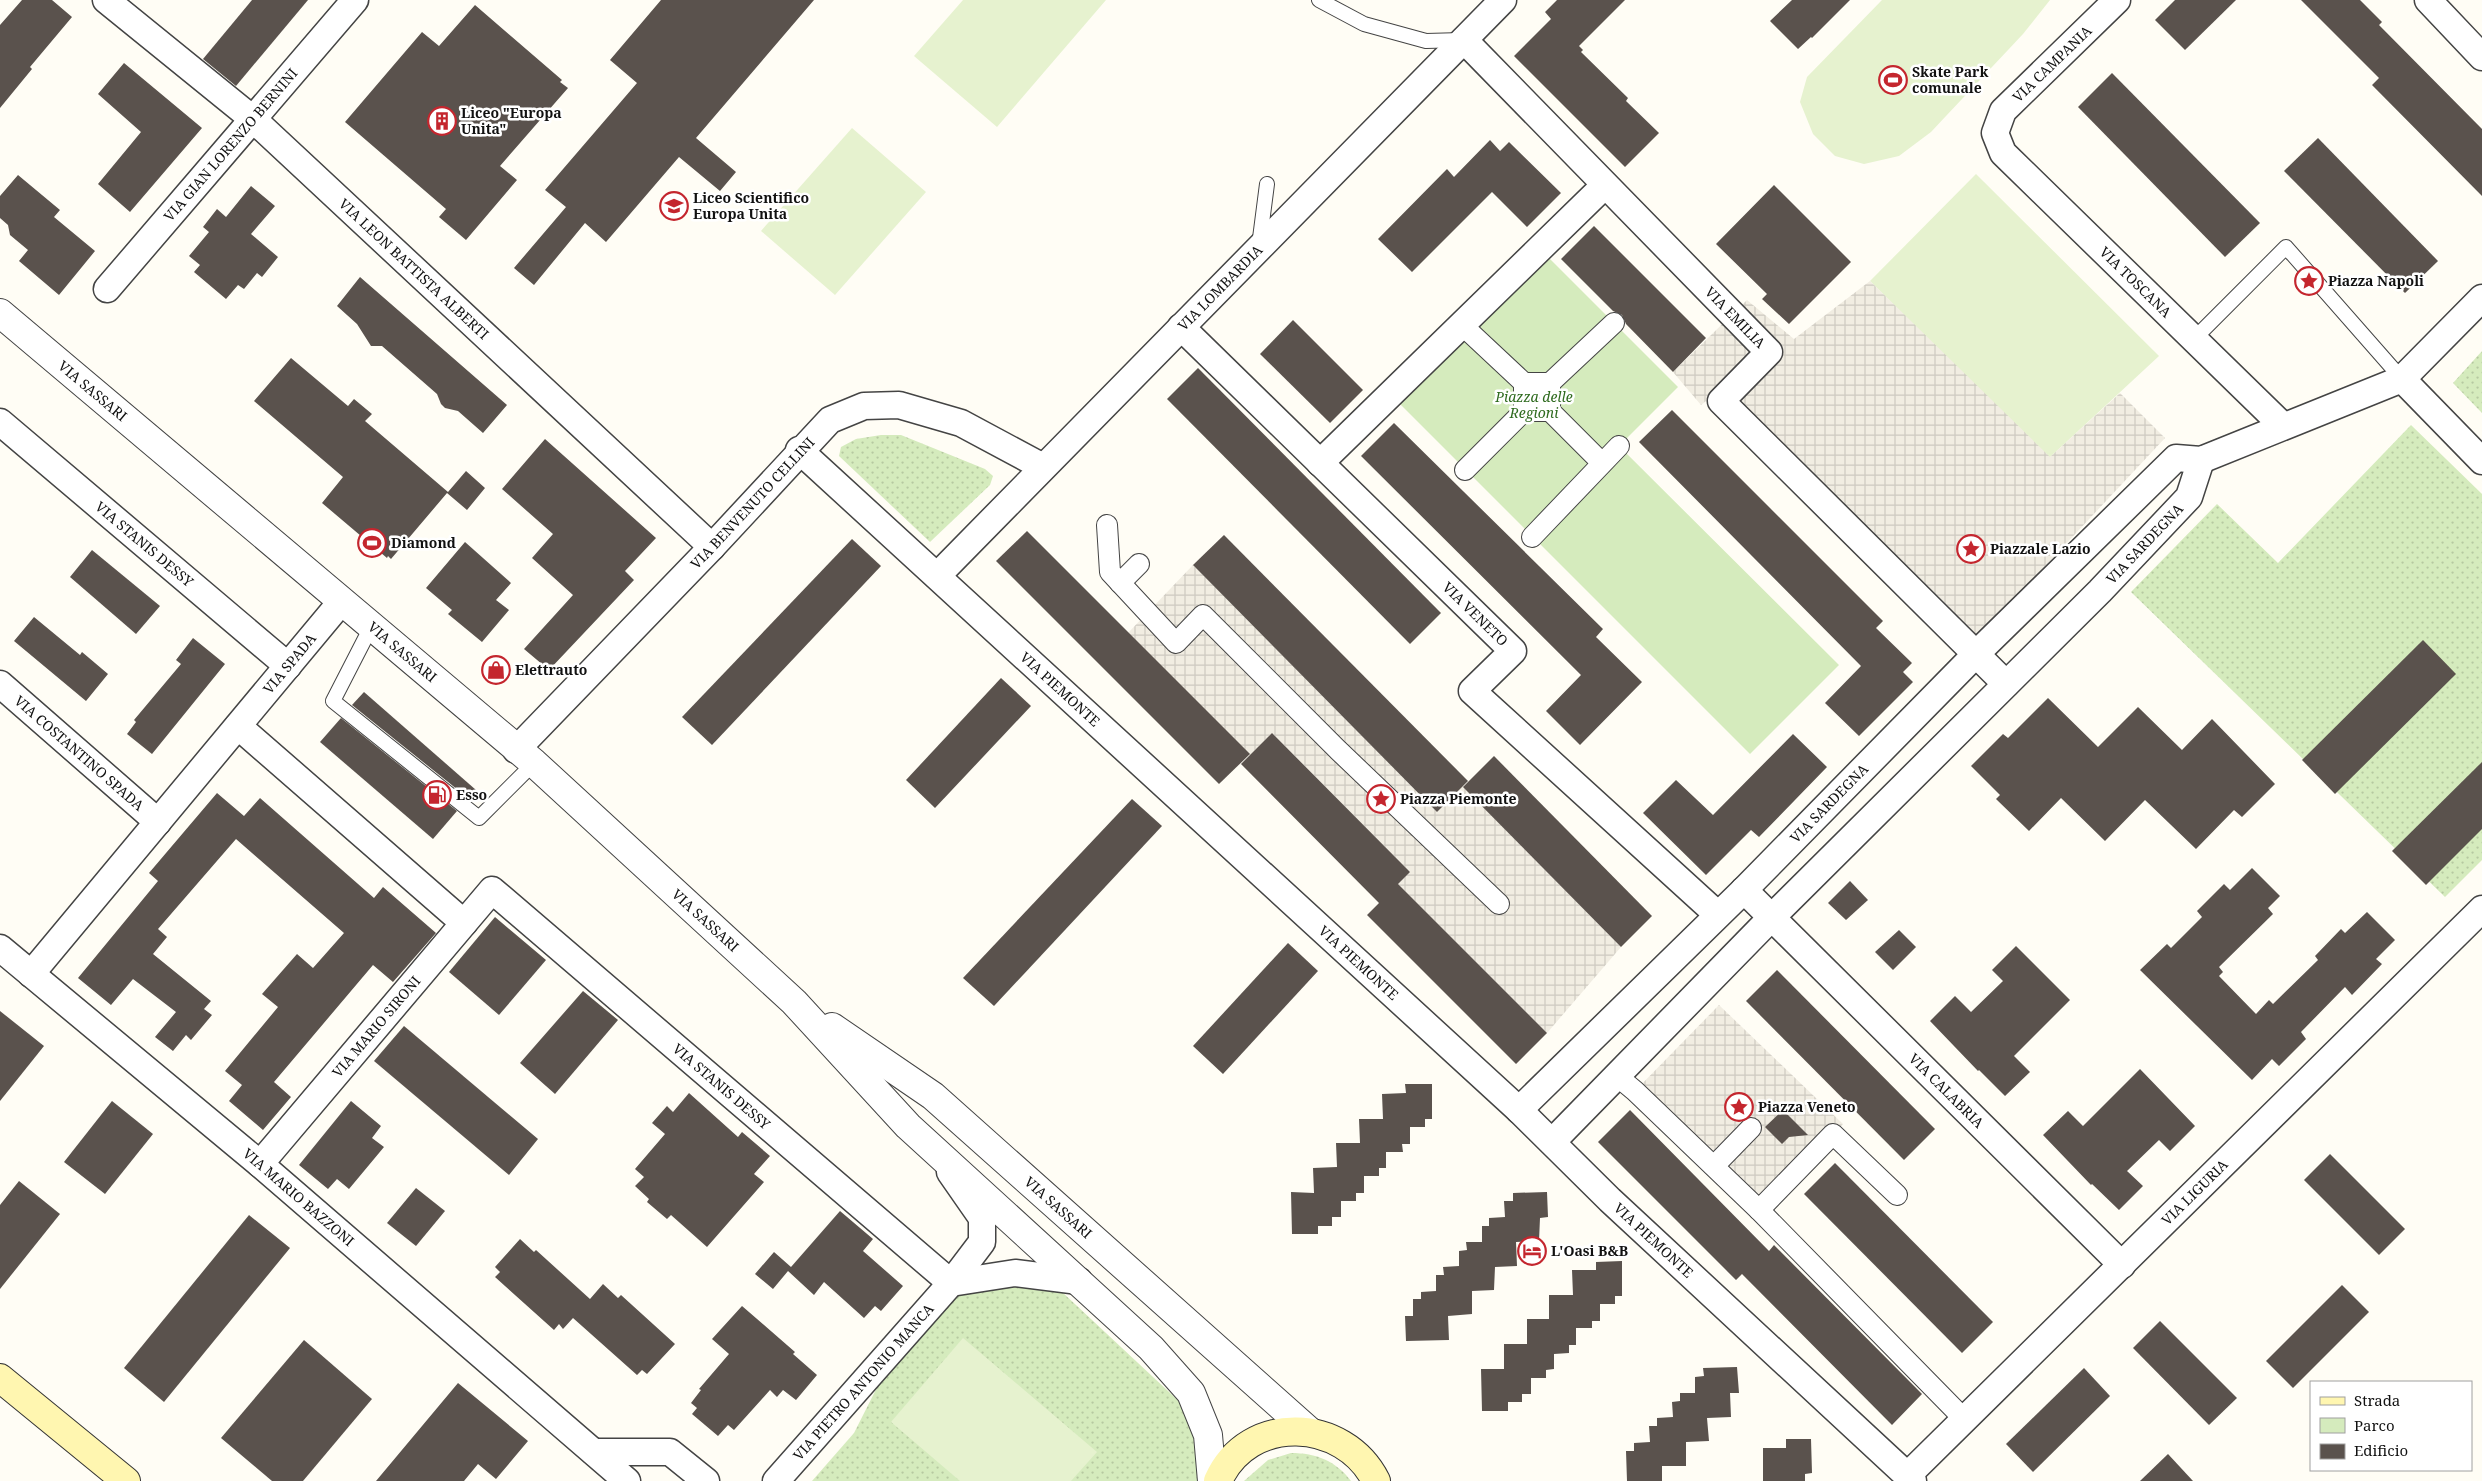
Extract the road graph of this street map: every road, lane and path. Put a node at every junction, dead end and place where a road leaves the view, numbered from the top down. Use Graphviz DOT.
graph roads {
  1 [pos="106,0"];
  2 [pos="355,0"];
  3 [pos="1319,0"];
  4 [pos="1503,0"];
  5 [pos="2117,0"];
  6 [pos="2428,0"];
  7 [pos="1464,40"];
  8 [pos="2482,57"];
  9 [pos="254,120"];
  10 [pos="1995,132"];
  11 [pos="1267,184"];
  12 [pos="1606,185"];
  13 [pos="1259,248"];
  14 [pos="107,289"];
  15 [pos="2482,298"];
  16 [pos="0,313"];
  17 [pos="1614,323"];
  18 [pos="1462,325"];
  19 [pos="1181,327"];
  20 [pos="2194,339"];
  21 [pos="2402,380"];
  22 [pos="1524,383"];
  23 [pos="1550,383"];
  24 [pos="1524,411"];
  25 [pos="1550,411"];
  26 [pos="0,422"];
  27 [pos="2283,426"];
  28 [pos="1619,446"];
  29 [pos="799,450"];
  30 [pos="2201,460"];
  31 [pos="2482,462"];
  32 [pos="1320,463"];
  33 [pos="1602,463"];
  34 [pos="1043,467"];
  35 [pos="1465,470"];
  36 [pos="1106,525"];
  37 [pos="1532,537"];
  38 [pos="712,547"];
  39 [pos="1139,564"];
  40 [pos="937,576"];
  41 [pos="1120,583"];
  42 [pos="341,602"];
  43 [pos="371,628"];
  44 [pos="1977,653"];
  45 [pos="288,666"];
  46 [pos="0,684"];
  47 [pos="2006,684"];
  48 [pos="238,726"];
  49 [pos="525,757"];
  50 [pos="158,822"];
  51 [pos="492,890"];
  52 [pos="1744,890"];
  53 [pos="1499,904"];
  54 [pos="2482,909"];
  55 [pos="1717,914"];
  56 [pos="1772,917"];
  57 [pos="464,923"];
  58 [pos="0,948"];
  59 [pos="31,974"];
  60 [pos="794,1002"];
  61 [pos="1617,1076"];
  62 [pos="1519,1110"];
  63 [pos="1752,1128"];
  64 [pos="1552,1142"];
  65 [pos="936,1151"];
  66 [pos="260,1164"];
  67 [pos="1714,1166"];
  68 [pos="1897,1195"];
  69 [pos="1758,1210"];
  70 [pos="2122,1265"];
  71 [pos="1079,1281"];
  72 [pos="951,1283"];
  73 [pos="0,1378"];
  74 [pos="1965,1420"];
  75 [pos="1309,1432"];
  76 [pos="594,1452"];
  77 [pos="1910,1479"];
  78 [pos="126,1481"];
  79 [pos="627,1481"];
  80 [pos="706,1481"];
  81 [pos="776,1481"];
  82 [pos="1212,1481"];
  83 [pos="1218,1481"];
  84 [pos="1376,1481"];
  1 -- 9 [label="street, VIA LEON BATTISTA ALBERTI"];
  2 -- 9 [label="street, VIA GIAN LORENZO BERNINI"];
  3 -- 7 [label="lane"];
  4 -- 7 [label="street, VIA LOMBARDIA"];
  5 -- 10 [label="street, VIA CAMPANIA"];
  6 -- 8 [label="street"];
  7 -- 12 [label="street, VIA EMILIA"];
  7 -- 13 [label="street, VIA LOMBARDIA"];
  9 -- 14 [label="street, VIA GIAN LORENZO BERNINI"];
  9 -- 38 [label="street, VIA LEON BATTISTA ALBERTI"];
  10 -- 20 [label="street, VIA TOSCANA"];
  11 -- 13 [label="lane"];
  12 -- 18 [label="street"];
  12 -- 44 [label="street, VIA EMILIA"];
  13 -- 19 [label="street, VIA LOMBARDIA"];
  15 -- 21 [label="street"];
  16 -- 42 [label="street, VIA SASSARI"];
  17 -- 23 [label="street"];
  18 -- 22 [label="street"];
  18 -- 32 [label="street"];
  19 -- 32 [label="street, VIA VENETO"];
  19 -- 34 [label="street, VIA LOMBARDIA"];
  20 -- 21 [label="lane"];
  20 -- 27 [label="street, VIA TOSCANA"];
  21 -- 27 [label="street"];
  21 -- 31 [label="street"];
  22 -- 23 [label="street"];
  22 -- 24 [label="street"];
  23 -- 25 [label="street"];
  24 -- 25 [label="street"];
  24 -- 35 [label="street"];
  25 -- 33 [label="street"];
  26 -- 45 [label="street, VIA STANIS DESSY"];
  27 -- 30 [label="street"];
  28 -- 33 [label="street"];
  29 -- 34 [label="street, VIA BENVENUTO CELLINI"];
  29 -- 38 [label="street, VIA BENVENUTO CELLINI"];
  29 -- 40 [label="street, VIA PIEMONTE"];
  30 -- 44 [label="street, VIA SARDEGNA"];
  30 -- 47 [label="street, VIA SARDEGNA"];
  32 -- 55 [label="street, VIA VENETO"];
  33 -- 37 [label="street"];
  34 -- 40 [label="street, VIA LOMBARDIA"];
  36 -- 41 [label="street"];
  38 -- 49 [label="street, VIA BENVENUTO CELLINI"];
  39 -- 41 [label="street"];
  40 -- 62 [label="street, VIA PIEMONTE"];
  41 -- 53 [label="street"];
  42 -- 43 [label="street, VIA SASSARI"];
  42 -- 45 [label="street, VIA SPADA"];
  43 -- 49 [label="street, VIA SASSARI"];
  43 -- 49 [label="lane"];
  44 -- 47 [label="street"];
  44 -- 52 [label="street, VIA SARDEGNA"];
  45 -- 48 [label="street, VIA SPADA"];
  46 -- 50 [label="street, VIA COSTANTINO SPADA"];
  47 -- 56 [label="street, VIA SARDEGNA"];
  48 -- 50 [label="street"];
  48 -- 57 [label="street"];
  49 -- 60 [label="street, VIA SASSARI"];
  50 -- 59 [label="street"];
  51 -- 57 [label="street, VIA MARIO SIRONI"];
  51 -- 72 [label="street, VIA STANIS DESSY"];
  52 -- 55 [label="street, VIA SARDEGNA"];
  52 -- 56 [label="street"];
  54 -- 70 [label="street, VIA LIGURIA"];
  55 -- 62 [label="street, VIA SARDEGNA"];
  56 -- 61 [label="street, VIA SARDEGNA"];
  56 -- 70 [label="street, VIA CALABRIA"];
  57 -- 66 [label="street, VIA MARIO SIRONI"];
  58 -- 59 [label="street, VIA MARIO BAZZONI"];
  59 -- 66 [label="street, VIA MARIO BAZZONI"];
  60 -- 65 [label="street, VIA SASSARI"];
  60 -- 75 [label="street, VIA SASSARI"];
  61 -- 64 [label="street, VIA SARDEGNA"];
  61 -- 67 [label="street"];
  62 -- 64 [label="street, VIA PIEMONTE"];
  63 -- 67 [label="street"];
  64 -- 77 [label="street, VIA PIEMONTE"];
  65 -- 71 [label="street, VIA SASSARI"];
  65 -- 72 [label="street, VIA PIETRO ANTONIO MANCA"];
  66 -- 76 [label="street, VIA MARIO BAZZONI"];
  67 -- 69 [label="street"];
  68 -- 69 [label="street"];
  69 -- 74 [label="street"];
  70 -- 74 [label="street, VIA LIGURIA"];
  71 -- 72 [label="street"];
  71 -- 82 [label="street, VIA SASSARI"];
  72 -- 81 [label="street, VIA PIETRO ANTONIO MANCA"];
  73 -- 78 [label="main road"];
  74 -- 77 [label="street, VIA LIGURIA"];
  75 -- 83 [label="main road"];
  75 -- 84 [label="main road"];
  76 -- 79 [label="street, VIA MARIO BAZZONI"];
  76 -- 80 [label="street"];
}
